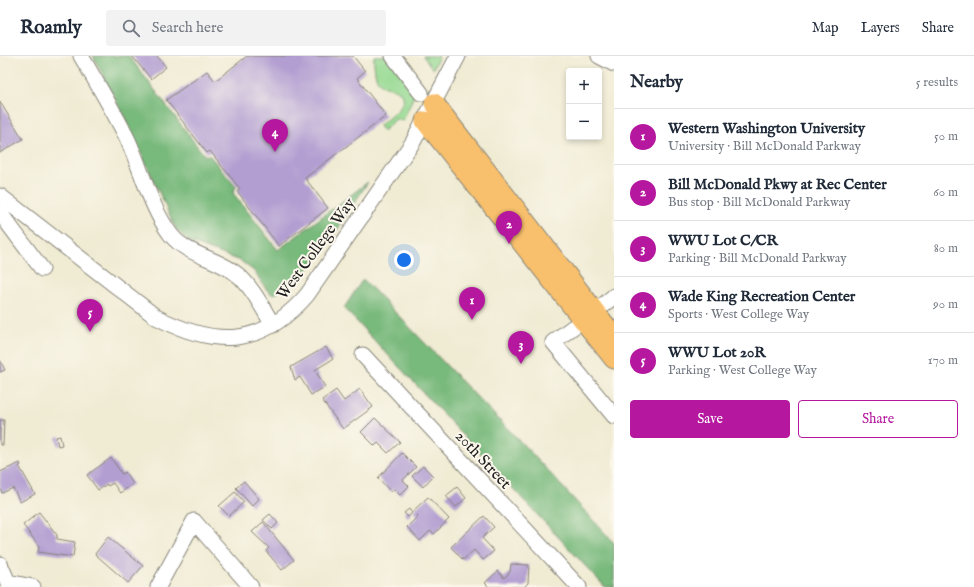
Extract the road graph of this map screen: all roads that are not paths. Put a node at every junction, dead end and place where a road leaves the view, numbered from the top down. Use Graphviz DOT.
graph roads {
  1 [pos="81,56"];
  2 [pos="393,56"];
  3 [pos="458,56"];
  4 [pos="599,56"];
  5 [pos="614,64"];
  6 [pos="428,98"];
  7 [pos="425,121"];
  8 [pos="0,196"];
  9 [pos="0,213"];
  10 [pos="42,269"];
  11 [pos="614,296"];
  12 [pos="589,316"];
  13 [pos="273,325"];
  14 [pos="614,336"];
  15 [pos="363,355"];
  16 [pos="614,359"];
  17 [pos="614,416"];
  18 [pos="0,564"];
  19 [pos="9,585"];
  20 [pos="33,587"];
  21 [pos="158,587"];
  22 [pos="251,587"];
  23 [pos="579,587"];
  1 -- 13 [label="street"];
  2 -- 6 [label="street"];
  3 -- 6 [label="street, West College Way"];
  4 -- 5 [label="street"];
  6 -- 7 [label="street, West College Way"];
  6 -- 12 [label="main road"];
  7 -- 12 [label="main road"];
  7 -- 13 [label="street, West College Way"];
  8 -- 13 [label="street, West College Way"];
  9 -- 10 [label="street"];
  11 -- 12 [label="street"];
  12 -- 14 [label="main road"];
  12 -- 16 [label="main road"];
  12 -- 17 [label="street"];
  15 -- 23 [label="street, 20th Street"];
  18 -- 19 [label="street"];
  19 -- 20 [label="street"];
  21 -- 22 [label="street"];
}
